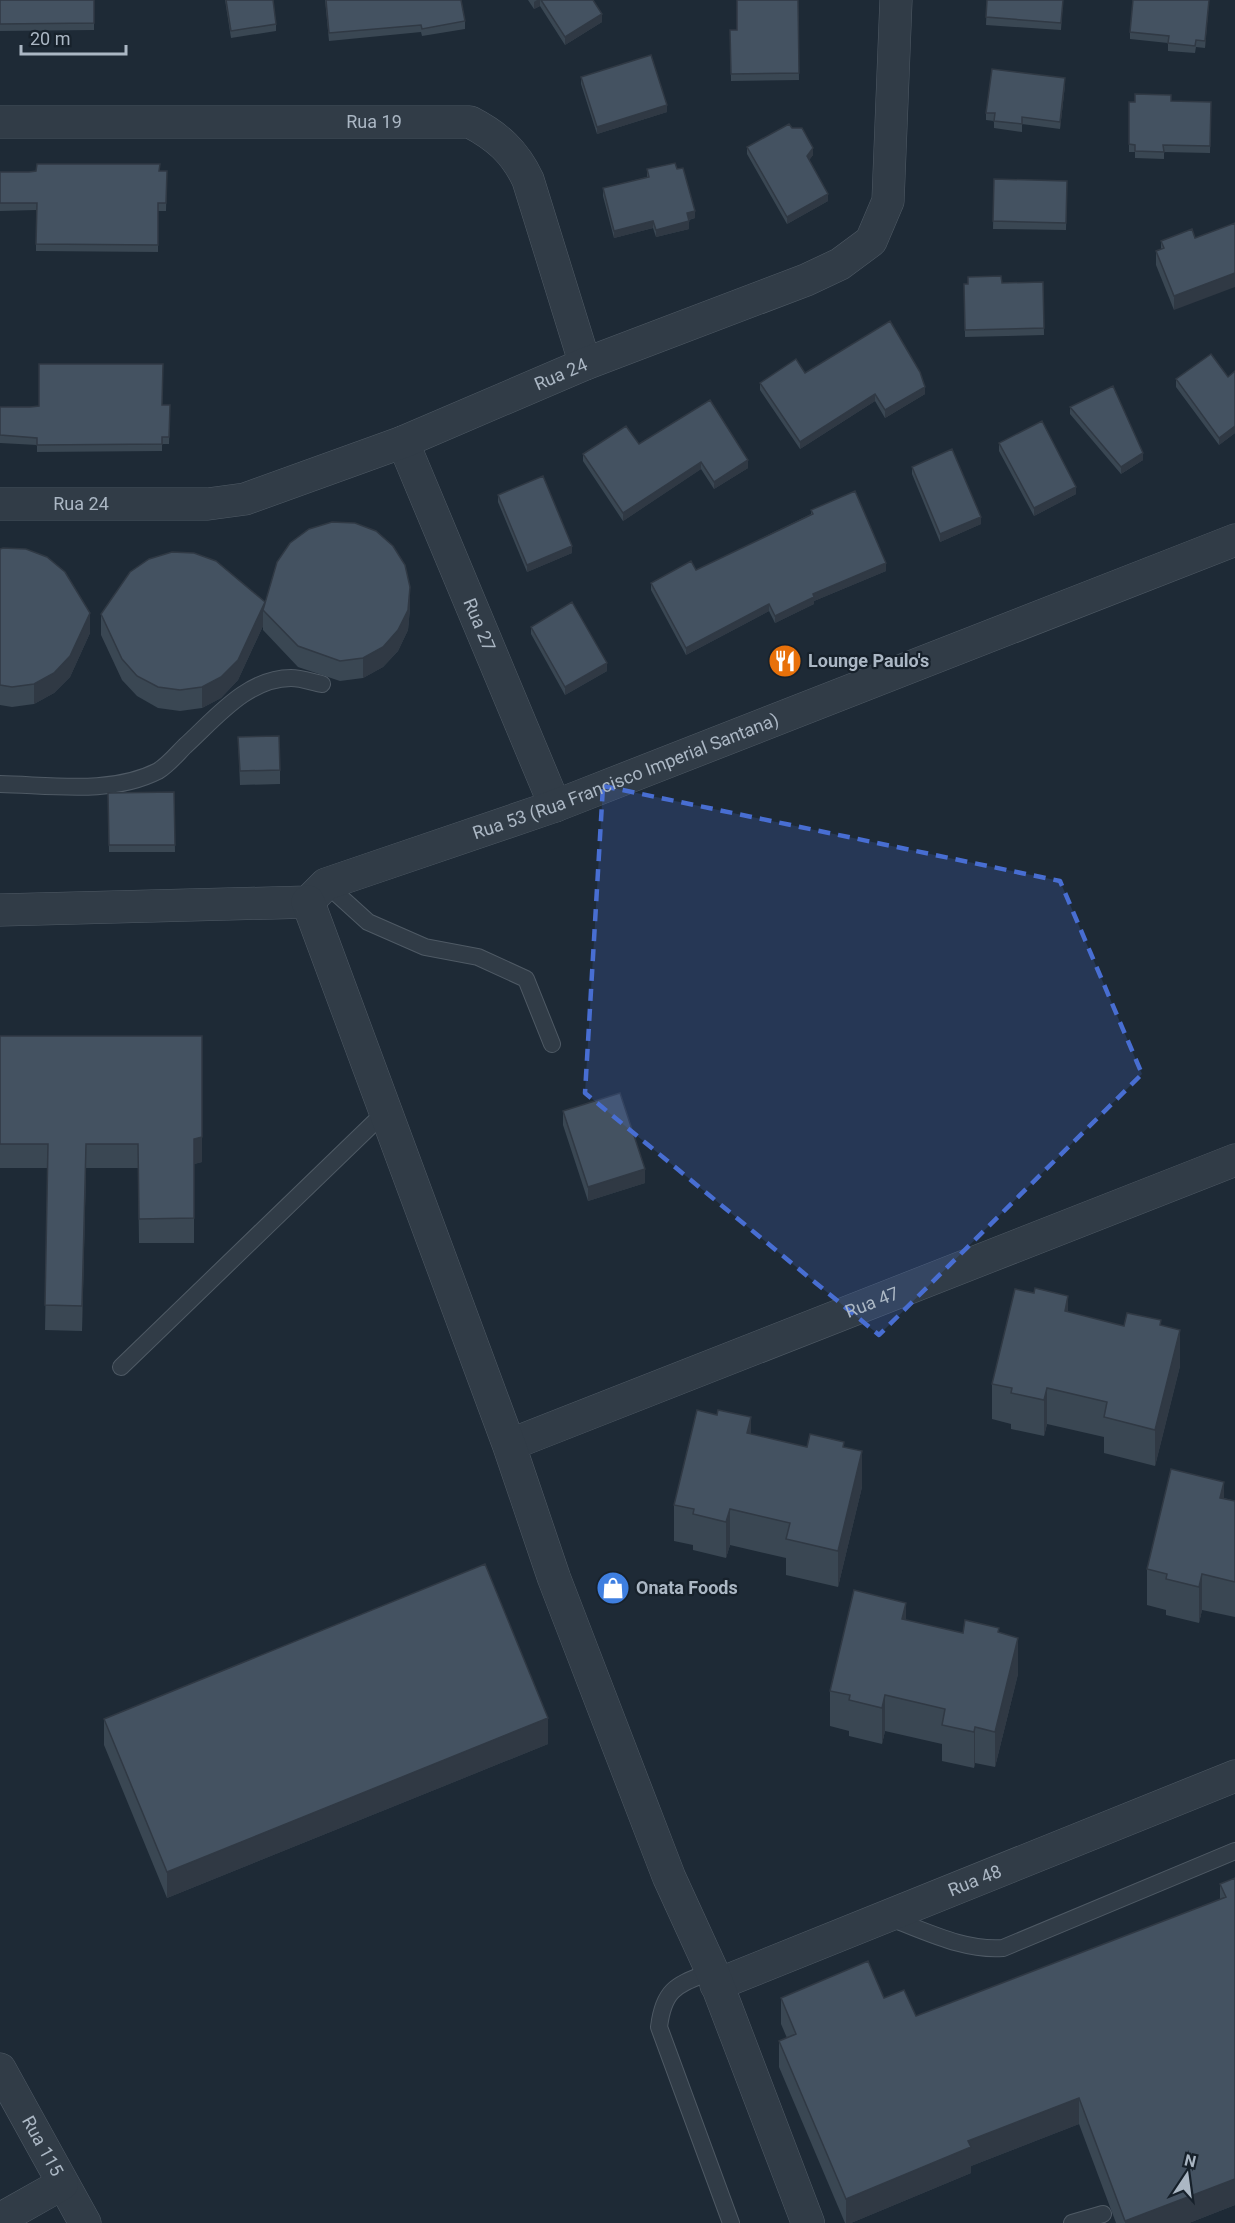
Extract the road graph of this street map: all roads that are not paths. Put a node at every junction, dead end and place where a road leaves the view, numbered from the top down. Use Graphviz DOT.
graph roads {
  1 [pos="896,0"];
  2 [pos="0,122"];
  3 [pos="585,364"];
  4 [pos="403,442"];
  5 [pos="0,504"];
  6 [pos="1235,540"];
  7 [pos="322,684"];
  8 [pos="0,784"];
  9 [pos="555,806"];
  10 [pos="317,893"];
  11 [pos="0,910"];
  12 [pos="552,1044"];
  13 [pos="386,1112"];
  14 [pos="1235,1160"];
  15 [pos="121,1367"];
  16 [pos="509,1445"];
  17 [pos="1235,1776"];
  18 [pos="1235,1851"];
  19 [pos="886,1917"];
  20 [pos="714,1978"];
  21 [pos="0,2069"];
  22 [pos="62,2184"];
  23 [pos="1103,2214"];
  24 [pos="0,2219"];
  25 [pos="85,2223"];
  26 [pos="731,2223"];
  27 [pos="808,2223"];
  28 [pos="1072,2223"];
  1 -- 3 [label="street, Rua 24"];
  2 -- 3 [label="street, Rua 19"];
  3 -- 4 [label="street, Rua 24"];
  4 -- 5 [label="street, Rua 24"];
  4 -- 9 [label="street, Rua 27"];
  6 -- 9 [label="street, Rua 53 (Rua Francisco Imperial Santana)"];
  7 -- 8 [label="lane"];
  9 -- 10 [label="street, Rua 53 (Rua Francisco Imperial Santana)"];
  10 -- 11 [label="street, Rua 53 (Rua Francisco Imperial Santana)"];
  10 -- 12 [label="lane"];
  10 -- 13 [label="street"];
  13 -- 15 [label="lane"];
  13 -- 16 [label="street"];
  14 -- 16 [label="street, Rua 47"];
  16 -- 20 [label="street"];
  17 -- 19 [label="street, Rua 48"];
  18 -- 19 [label="lane"];
  19 -- 20 [label="street, Rua 48"];
  20 -- 26 [label="lane"];
  20 -- 27 [label="street"];
  21 -- 22 [label="street, Rua 115"];
  22 -- 24 [label="street"];
  22 -- 25 [label="street, Rua 115"];
  23 -- 28 [label="lane"];
}
